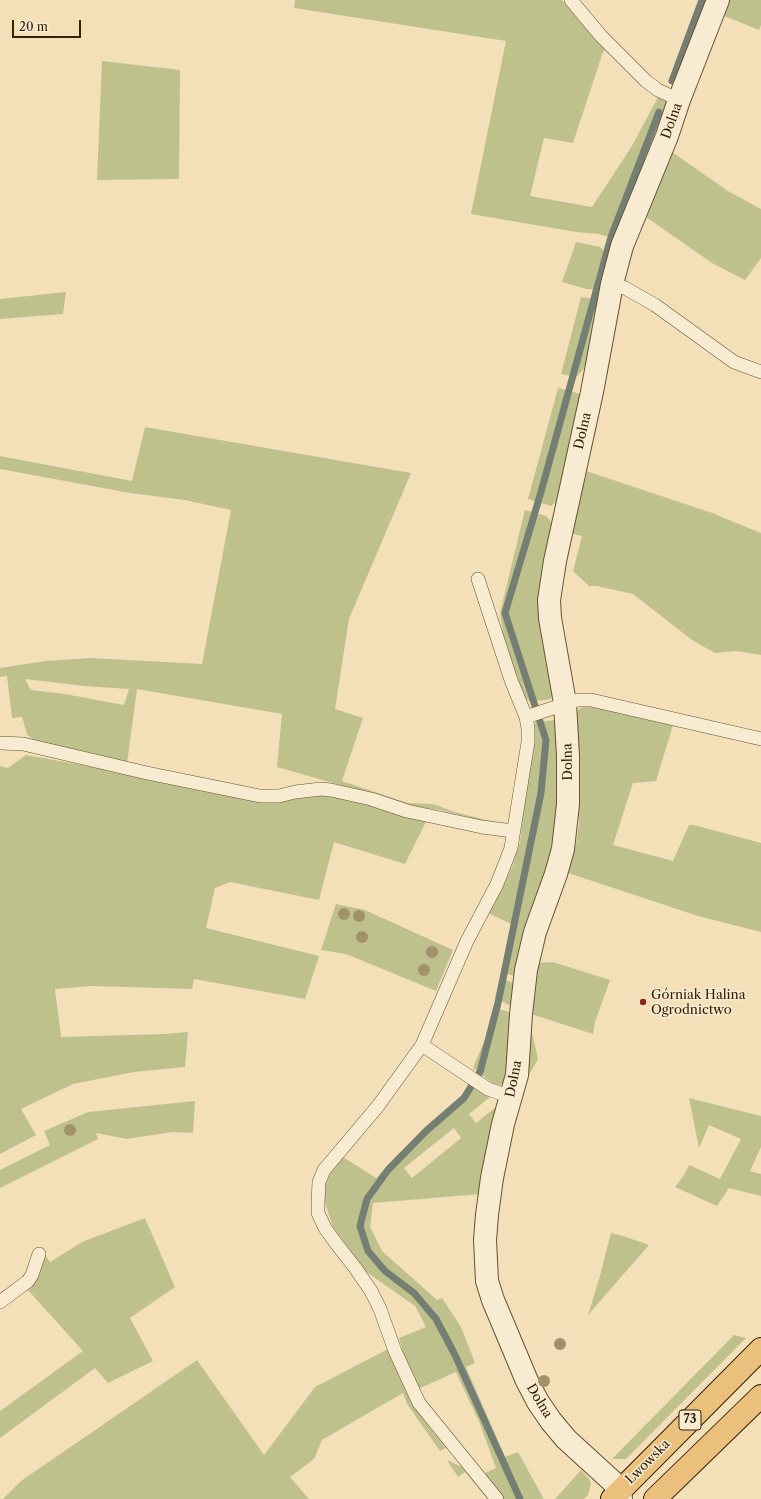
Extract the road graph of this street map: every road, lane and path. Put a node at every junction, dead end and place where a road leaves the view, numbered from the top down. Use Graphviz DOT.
graph roads {
  1 [pos="571,0"];
  2 [pos="718,0"];
  3 [pos="679,100"];
  4 [pos="612,284"];
  5 [pos="761,372"];
  6 [pos="478,579"];
  7 [pos="559,705"];
  8 [pos="526,717"];
  9 [pos="761,739"];
  10 [pos="2,743"];
  11 [pos="512,831"];
  12 [pos="422,1045"];
  13 [pos="511,1097"];
  14 [pos="39,1254"];
  15 [pos="0,1302"];
  16 [pos="761,1349"];
  17 [pos="761,1396"];
  18 [pos="618,1496"];
  19 [pos="497,1499"];
  20 [pos="655,1499"];
  1 -- 3 [label="lane"];
  2 -- 3 [label="street, Dolna"];
  3 -- 4 [label="street, Dolna"];
  4 -- 5 [label="lane"];
  4 -- 7 [label="street, Dolna"];
  6 -- 8 [label="lane"];
  7 -- 8 [label="lane"];
  7 -- 9 [label="lane"];
  7 -- 13 [label="street, Dolna"];
  8 -- 11 [label="lane"];
  10 -- 11 [label="lane"];
  11 -- 12 [label="lane"];
  12 -- 13 [label="lane"];
  12 -- 19 [label="lane"];
  13 -- 18 [label="street, Dolna"];
  14 -- 15 [label="lane"];
  16 -- 18 [label="main road, Lwowska / 73"];
  17 -- 20 [label="main road, 73"];
}
